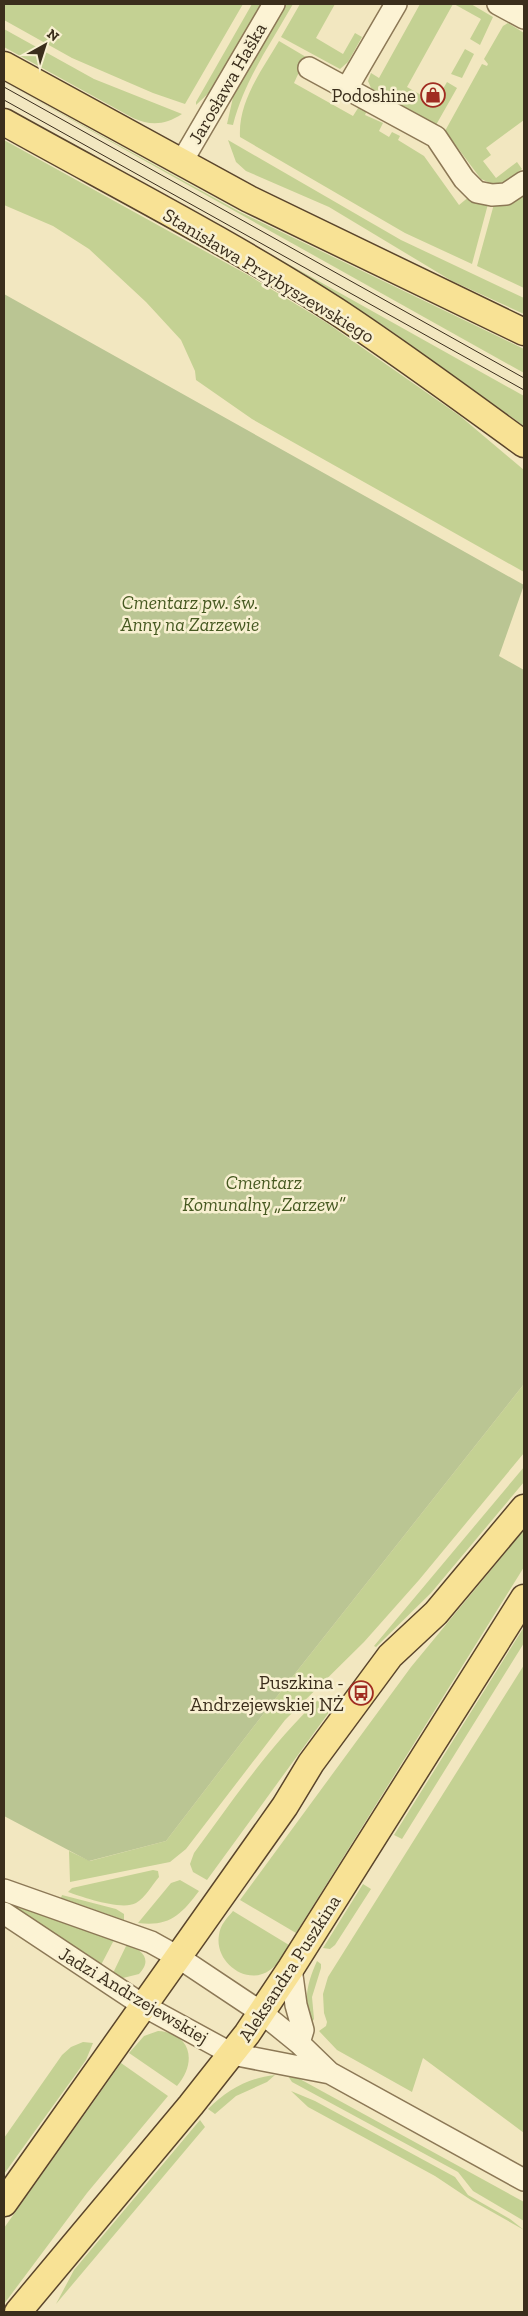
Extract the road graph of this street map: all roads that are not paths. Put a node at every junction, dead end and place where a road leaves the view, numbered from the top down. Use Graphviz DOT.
graph roads {
  1 [pos="274,4"];
  2 [pos="396,4"];
  3 [pos="498,4"];
  4 [pos="524,18"];
  5 [pos="4,65"];
  6 [pos="309,68"];
  7 [pos="347,88"];
  8 [pos="4,122"];
  9 [pos="181,163"];
  10 [pos="524,182"];
  11 [pos="524,332"];
  12 [pos="524,444"];
  13 [pos="524,1508"];
  14 [pos="524,1598"];
  15 [pos="4,1890"];
  16 [pos="4,1913"];
  17 [pos="178,1957"];
  18 [pos="291,1968"];
  19 [pos="144,2006"];
  20 [pos="262,2013"];
  21 [pos="299,2043"];
  22 [pos="232,2054"];
  23 [pos="330,2073"];
  24 [pos="524,2180"];
  25 [pos="4,2203"];
  26 [pos="18,2312"];
  1 -- 9 [label="street, Jarosława Haška"];
  2 -- 7 [label="street"];
  3 -- 4 [label="street"];
  5 -- 9 [label="main road"];
  6 -- 7 [label="street"];
  7 -- 10 [label="street"];
  8 -- 12 [label="main road, Stanisława Przybyszewskiego"];
  9 -- 11 [label="main road"];
  13 -- 17 [label="main road"];
  14 -- 18 [label="main road, Aleksandra Puszkina"];
  15 -- 17 [label="street, Jadzi Andrzejewskiej"];
  16 -- 19 [label="street, Jadzi Andrzejewskiej"];
  17 -- 19 [label="main road"];
  17 -- 20 [label="street, Jadzi Andrzejewskiej"];
  18 -- 20 [label="main road, Aleksandra Puszkina"];
  18 -- 21 [label="street"];
  19 -- 22 [label="street, Jadzi Andrzejewskiej"];
  19 -- 25 [label="main road"];
  20 -- 21 [label="street, Jadzi Andrzejewskiej"];
  20 -- 22 [label="main road, Aleksandra Puszkina"];
  21 -- 23 [label="street, Jadzi Andrzejewskiej"];
  22 -- 23 [label="street, Jadzi Andrzejewskiej"];
  22 -- 26 [label="main road, Aleksandra Puszkina"];
  23 -- 24 [label="street, Jadzi Andrzejewskiej"];
}
